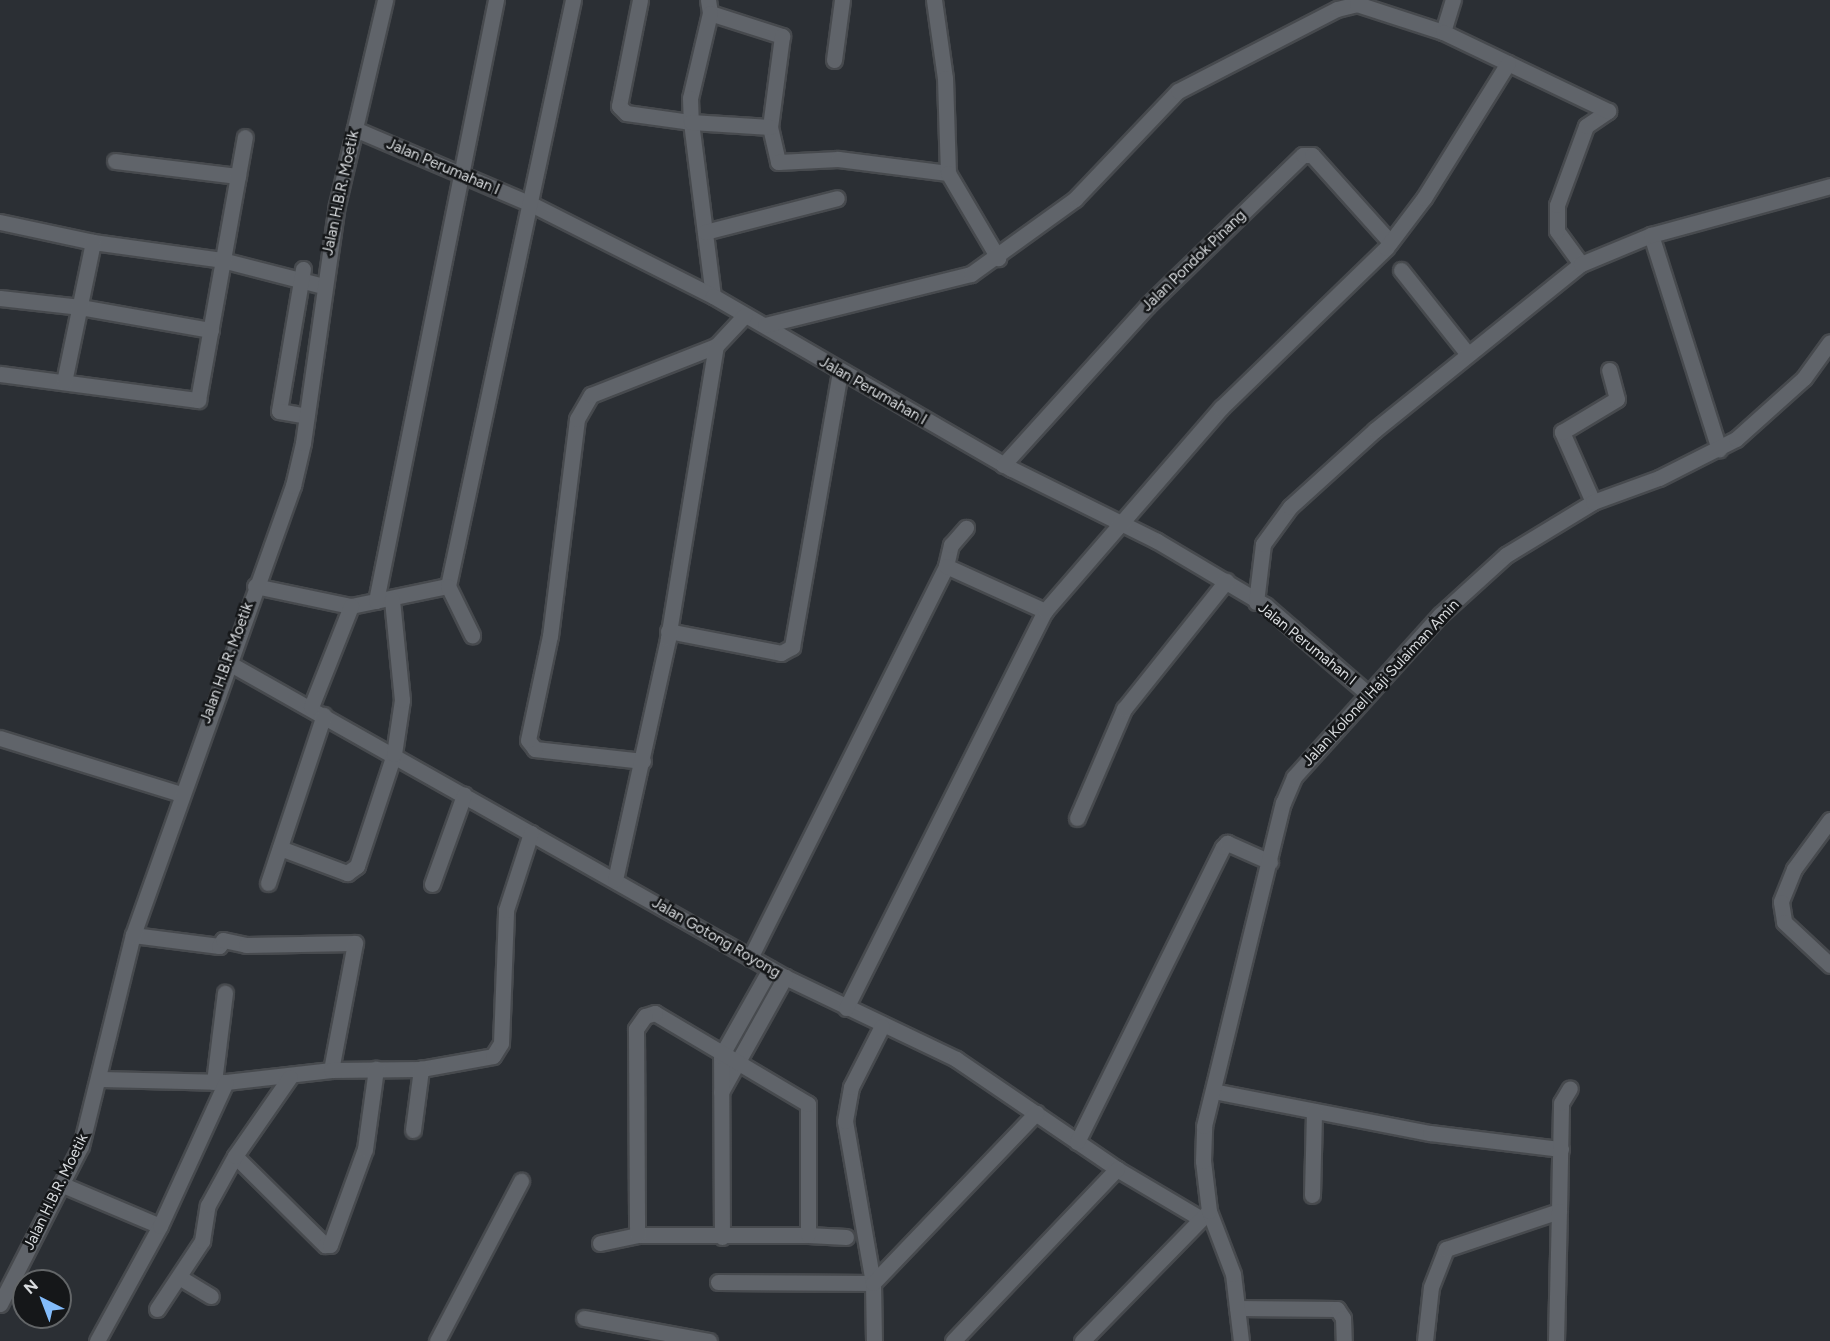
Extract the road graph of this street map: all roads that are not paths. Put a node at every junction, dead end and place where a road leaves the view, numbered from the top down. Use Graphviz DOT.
graph roads {
  1 [pos="385,0"];
  2 [pos="496,0"];
  3 [pos="573,0"];
  4 [pos="640,0"];
  5 [pos="842,0"];
  6 [pos="934,0"];
  7 [pos="1454,0"];
  8 [pos="709,6"];
  9 [pos="1443,32"];
  10 [pos="834,60"];
  11 [pos="1508,63"];
  12 [pos="691,122"];
  13 [pos="770,127"];
  14 [pos="355,129"];
  15 [pos="245,137"];
  16 [pos="115,161"];
  17 [pos="948,173"];
  18 [pos="238,176"];
  19 [pos="462,176"];
  20 [pos="1830,186"];
  21 [pos="837,198"];
  22 [pos="531,204"];
  23 [pos="0,222"];
  24 [pos="705,232"];
  25 [pos="1651,235"];
  26 [pos="93,242"];
  27 [pos="1390,242"];
  28 [pos="998,258"];
  29 [pos="222,260"];
  30 [pos="1581,264"];
  31 [pos="1401,270"];
  32 [pos="302,276"];
  33 [pos="324,279"];
  34 [pos="713,296"];
  35 [pos="0,298"];
  36 [pos="80,307"];
  37 [pos="745,315"];
  38 [pos="765,325"];
  39 [pos="211,330"];
  40 [pos="1830,342"];
  41 [pos="716,346"];
  42 [pos="1467,352"];
  43 [pos="1609,370"];
  44 [pos="840,373"];
  45 [pos="0,374"];
  46 [pos="64,382"];
  47 [pos="307,416"];
  48 [pos="1719,448"];
  49 [pos="1003,465"];
  50 [pos="1593,502"];
  51 [pos="1125,524"];
  52 [pos="966,528"];
  53 [pos="946,566"];
  54 [pos="1226,581"];
  55 [pos="255,586"];
  56 [pos="448,586"];
  57 [pos="392,599"];
  58 [pos="376,601"];
  59 [pos="1256,602"];
  60 [pos="351,606"];
  61 [pos="1045,611"];
  62 [pos="668,631"];
  63 [pos="472,635"];
  64 [pos="227,662"];
  65 [pos="1367,693"];
  66 [pos="317,711"];
  67 [pos="0,738"];
  68 [pos="394,754"];
  69 [pos="643,761"];
  70 [pos="180,794"];
  71 [pos="464,795"];
  72 [pos="1077,818"];
  73 [pos="1830,820"];
  74 [pos="531,833"];
  75 [pos="280,848"];
  76 [pos="1270,862"];
  77 [pos="615,880"];
  78 [pos="268,883"];
  79 [pos="432,884"];
  80 [pos="133,935"];
  81 [pos="750,958"];
  82 [pos="1830,965"];
  83 [pos="770,969"];
  84 [pos="785,977"];
  85 [pos="225,993"];
  86 [pos="846,1008"];
  87 [pos="882,1026"];
  88 [pos="721,1056"];
  89 [pos="738,1063"];
  90 [pos="421,1069"];
  91 [pos="331,1070"];
  92 [pos="376,1070"];
  93 [pos="290,1077"];
  94 [pos="101,1079"];
  95 [pos="220,1082"];
  96 [pos="1570,1088"];
  97 [pos="1213,1091"];
  98 [pos="720,1095"];
  99 [pos="1314,1111"];
  100 [pos="1036,1113"];
  101 [pos="413,1130"];
  102 [pos="1077,1142"];
  103 [pos="1561,1149"];
  104 [pos="235,1156"];
  105 [pos="1117,1168"];
  106 [pos="521,1181"];
  107 [pos="63,1185"];
  108 [pos="1312,1195"];
  109 [pos="1559,1210"];
  110 [pos="1205,1214"];
  111 [pos="160,1226"];
  112 [pos="637,1235"];
  113 [pos="808,1235"];
  114 [pos="722,1237"];
  115 [pos="846,1237"];
  116 [pos="600,1244"];
  117 [pos="179,1277"];
  118 [pos="718,1282"];
  119 [pos="873,1283"];
  120 [pos="211,1296"];
  121 [pos="0,1304"];
  122 [pos="1237,1308"];
  123 [pos="157,1309"];
  124 [pos="584,1318"];
  125 [pos="97,1341"];
  126 [pos="437,1341"];
  127 [pos="709,1341"];
  128 [pos="874,1341"];
  129 [pos="953,1341"];
  130 [pos="1082,1341"];
  131 [pos="1241,1341"];
  132 [pos="1344,1341"];
  133 [pos="1425,1341"];
  134 [pos="1556,1341"];
  1 -- 14 [label="street, Jalan H.B.R. Moetik"];
  2 -- 19 [label="street"];
  3 -- 22 [label="street"];
  4 -- 12 [label="street"];
  5 -- 10 [label="street"];
  6 -- 17 [label="street"];
  7 -- 9 [label="street"];
  8 -- 12 [label="street"];
  8 -- 13 [label="street"];
  9 -- 11 [label="street"];
  9 -- 28 [label="street"];
  11 -- 27 [label="street"];
  11 -- 30 [label="street"];
  12 -- 13 [label="street"];
  12 -- 24 [label="street"];
  13 -- 17 [label="street"];
  14 -- 19 [label="street, Jalan Perumahan I"];
  14 -- 33 [label="street, Jalan H.B.R. Moetik"];
  15 -- 18 [label="street"];
  16 -- 18 [label="street"];
  17 -- 28 [label="street"];
  18 -- 29 [label="street"];
  19 -- 22 [label="street, Jalan Perumahan I"];
  19 -- 58 [label="street"];
  20 -- 25 [label="street"];
  21 -- 24 [label="street"];
  22 -- 34 [label="street, Jalan Perumahan I"];
  22 -- 56 [label="street"];
  23 -- 26 [label="street"];
  24 -- 34 [label="street"];
  25 -- 30 [label="street"];
  25 -- 48 [label="street"];
  26 -- 29 [label="street"];
  26 -- 36 [label="street"];
  27 -- 49 [label="street, Jalan Pondok Pinang"];
  27 -- 51 [label="street"];
  28 -- 38 [label="street"];
  29 -- 32 [label="street"];
  29 -- 39 [label="street"];
  30 -- 42 [label="street"];
  31 -- 42 [label="street"];
  32 -- 33 [label="street"];
  32 -- 47 [label="street"];
  33 -- 47 [label="street, Jalan H.B.R. Moetik"];
  34 -- 37 [label="street, Jalan Perumahan I"];
  35 -- 36 [label="street"];
  36 -- 39 [label="street"];
  36 -- 46 [label="street"];
  37 -- 38 [label="street, Jalan Perumahan I"];
  37 -- 41 [label="street"];
  38 -- 44 [label="street, Jalan Perumahan I"];
  39 -- 46 [label="street"];
  40 -- 48 [label="street, Jalan Kolonel Haji Sulaiman Amin"];
  41 -- 62 [label="street"];
  41 -- 69 [label="street"];
  42 -- 59 [label="street"];
  43 -- 50 [label="street"];
  44 -- 49 [label="street, Jalan Perumahan I"];
  44 -- 62 [label="street"];
  45 -- 46 [label="street"];
  47 -- 55 [label="street, Jalan H.B.R. Moetik"];
  48 -- 50 [label="street, Jalan Kolonel Haji Sulaiman Amin"];
  49 -- 51 [label="street, Jalan Perumahan I"];
  50 -- 65 [label="street, Jalan Kolonel Haji Sulaiman Amin"];
  51 -- 54 [label="street, Jalan Perumahan I"];
  51 -- 61 [label="street"];
  52 -- 53 [label="street"];
  53 -- 61 [label="street"];
  53 -- 81 [label="street"];
  54 -- 59 [label="street, Jalan Perumahan I"];
  54 -- 72 [label="street"];
  55 -- 60 [label="street"];
  55 -- 64 [label="street, Jalan H.B.R. Moetik"];
  56 -- 57 [label="street"];
  56 -- 63 [label="street"];
  57 -- 58 [label="street"];
  57 -- 68 [label="street"];
  58 -- 60 [label="street"];
  59 -- 65 [label="street, Jalan Perumahan I"];
  60 -- 66 [label="street"];
  61 -- 86 [label="street"];
  62 -- 69 [label="street"];
  64 -- 66 [label="street, Jalan Gotong Royong"];
  64 -- 70 [label="street, Jalan H.B.R. Moetik"];
  65 -- 76 [label="street, Jalan Kolonel Haji Sulaiman Amin"];
  66 -- 68 [label="street, Jalan Gotong Royong"];
  66 -- 75 [label="street"];
  67 -- 70 [label="street"];
  68 -- 71 [label="street, Jalan Gotong Royong"];
  68 -- 75 [label="street"];
  69 -- 77 [label="street"];
  70 -- 80 [label="street, Jalan H.B.R. Moetik"];
  71 -- 74 [label="street, Jalan Gotong Royong"];
  71 -- 79 [label="street"];
  73 -- 82 [label="street"];
  74 -- 77 [label="street, Jalan Gotong Royong"];
  74 -- 90 [label="street"];
  75 -- 78 [label="street"];
  76 -- 97 [label="street, Jalan Kolonel Haji Sulaiman Amin"];
  76 -- 102 [label="street"];
  77 -- 81 [label="street, Jalan Gotong Royong"];
  80 -- 91 [label="street"];
  80 -- 94 [label="street, Jalan H.B.R. Moetik"];
  81 -- 83 [label="street, Jalan Gotong Royong"];
  83 -- 84 [label="street, Jalan Gotong Royong"];
  83 -- 88 [label="street"];
  84 -- 86 [label="street, Jalan Gotong Royong"];
  84 -- 89 [label="street"];
  85 -- 95 [label="street"];
  86 -- 87 [label="street, Jalan Gotong Royong"];
  87 -- 100 [label="street, Jalan Gotong Royong"];
  87 -- 119 [label="street"];
  88 -- 89 [label="street"];
  88 -- 98 [label="street"];
  88 -- 112 [label="street"];
  89 -- 98 [label="street"];
  89 -- 113 [label="street"];
  90 -- 92 [label="street"];
  90 -- 101 [label="street"];
  91 -- 92 [label="street"];
  91 -- 93 [label="street"];
  92 -- 104 [label="street"];
  93 -- 95 [label="street"];
  93 -- 104 [label="street"];
  94 -- 95 [label="street"];
  94 -- 107 [label="street, Jalan H.B.R. Moetik"];
  95 -- 111 [label="street"];
  96 -- 103 [label="street"];
  97 -- 99 [label="street"];
  97 -- 110 [label="street, Jalan Kolonel Haji Sulaiman Amin"];
  98 -- 114 [label="street"];
  99 -- 103 [label="street"];
  99 -- 108 [label="street"];
  100 -- 102 [label="street, Jalan Gotong Royong"];
  100 -- 119 [label="street"];
  102 -- 105 [label="street, Jalan Gotong Royong"];
  103 -- 109 [label="street"];
  104 -- 117 [label="street"];
  105 -- 110 [label="street, Jalan Gotong Royong"];
  105 -- 129 [label="street"];
  106 -- 126 [label="street"];
  107 -- 111 [label="street"];
  107 -- 121 [label="street, Jalan H.B.R. Moetik"];
  109 -- 133 [label="street"];
  109 -- 134 [label="street"];
  110 -- 122 [label="street, Jalan Kolonel Haji Sulaiman Amin"];
  110 -- 130 [label="street"];
  111 -- 125 [label="street"];
  112 -- 114 [label="street"];
  112 -- 116 [label="street"];
  113 -- 114 [label="street"];
  113 -- 115 [label="street"];
  117 -- 120 [label="street"];
  117 -- 123 [label="street"];
  118 -- 119 [label="street"];
  119 -- 128 [label="street"];
  122 -- 131 [label="street, Jalan Kolonel Haji Sulaiman Amin"];
  122 -- 132 [label="street"];
  124 -- 127 [label="street"];
}
